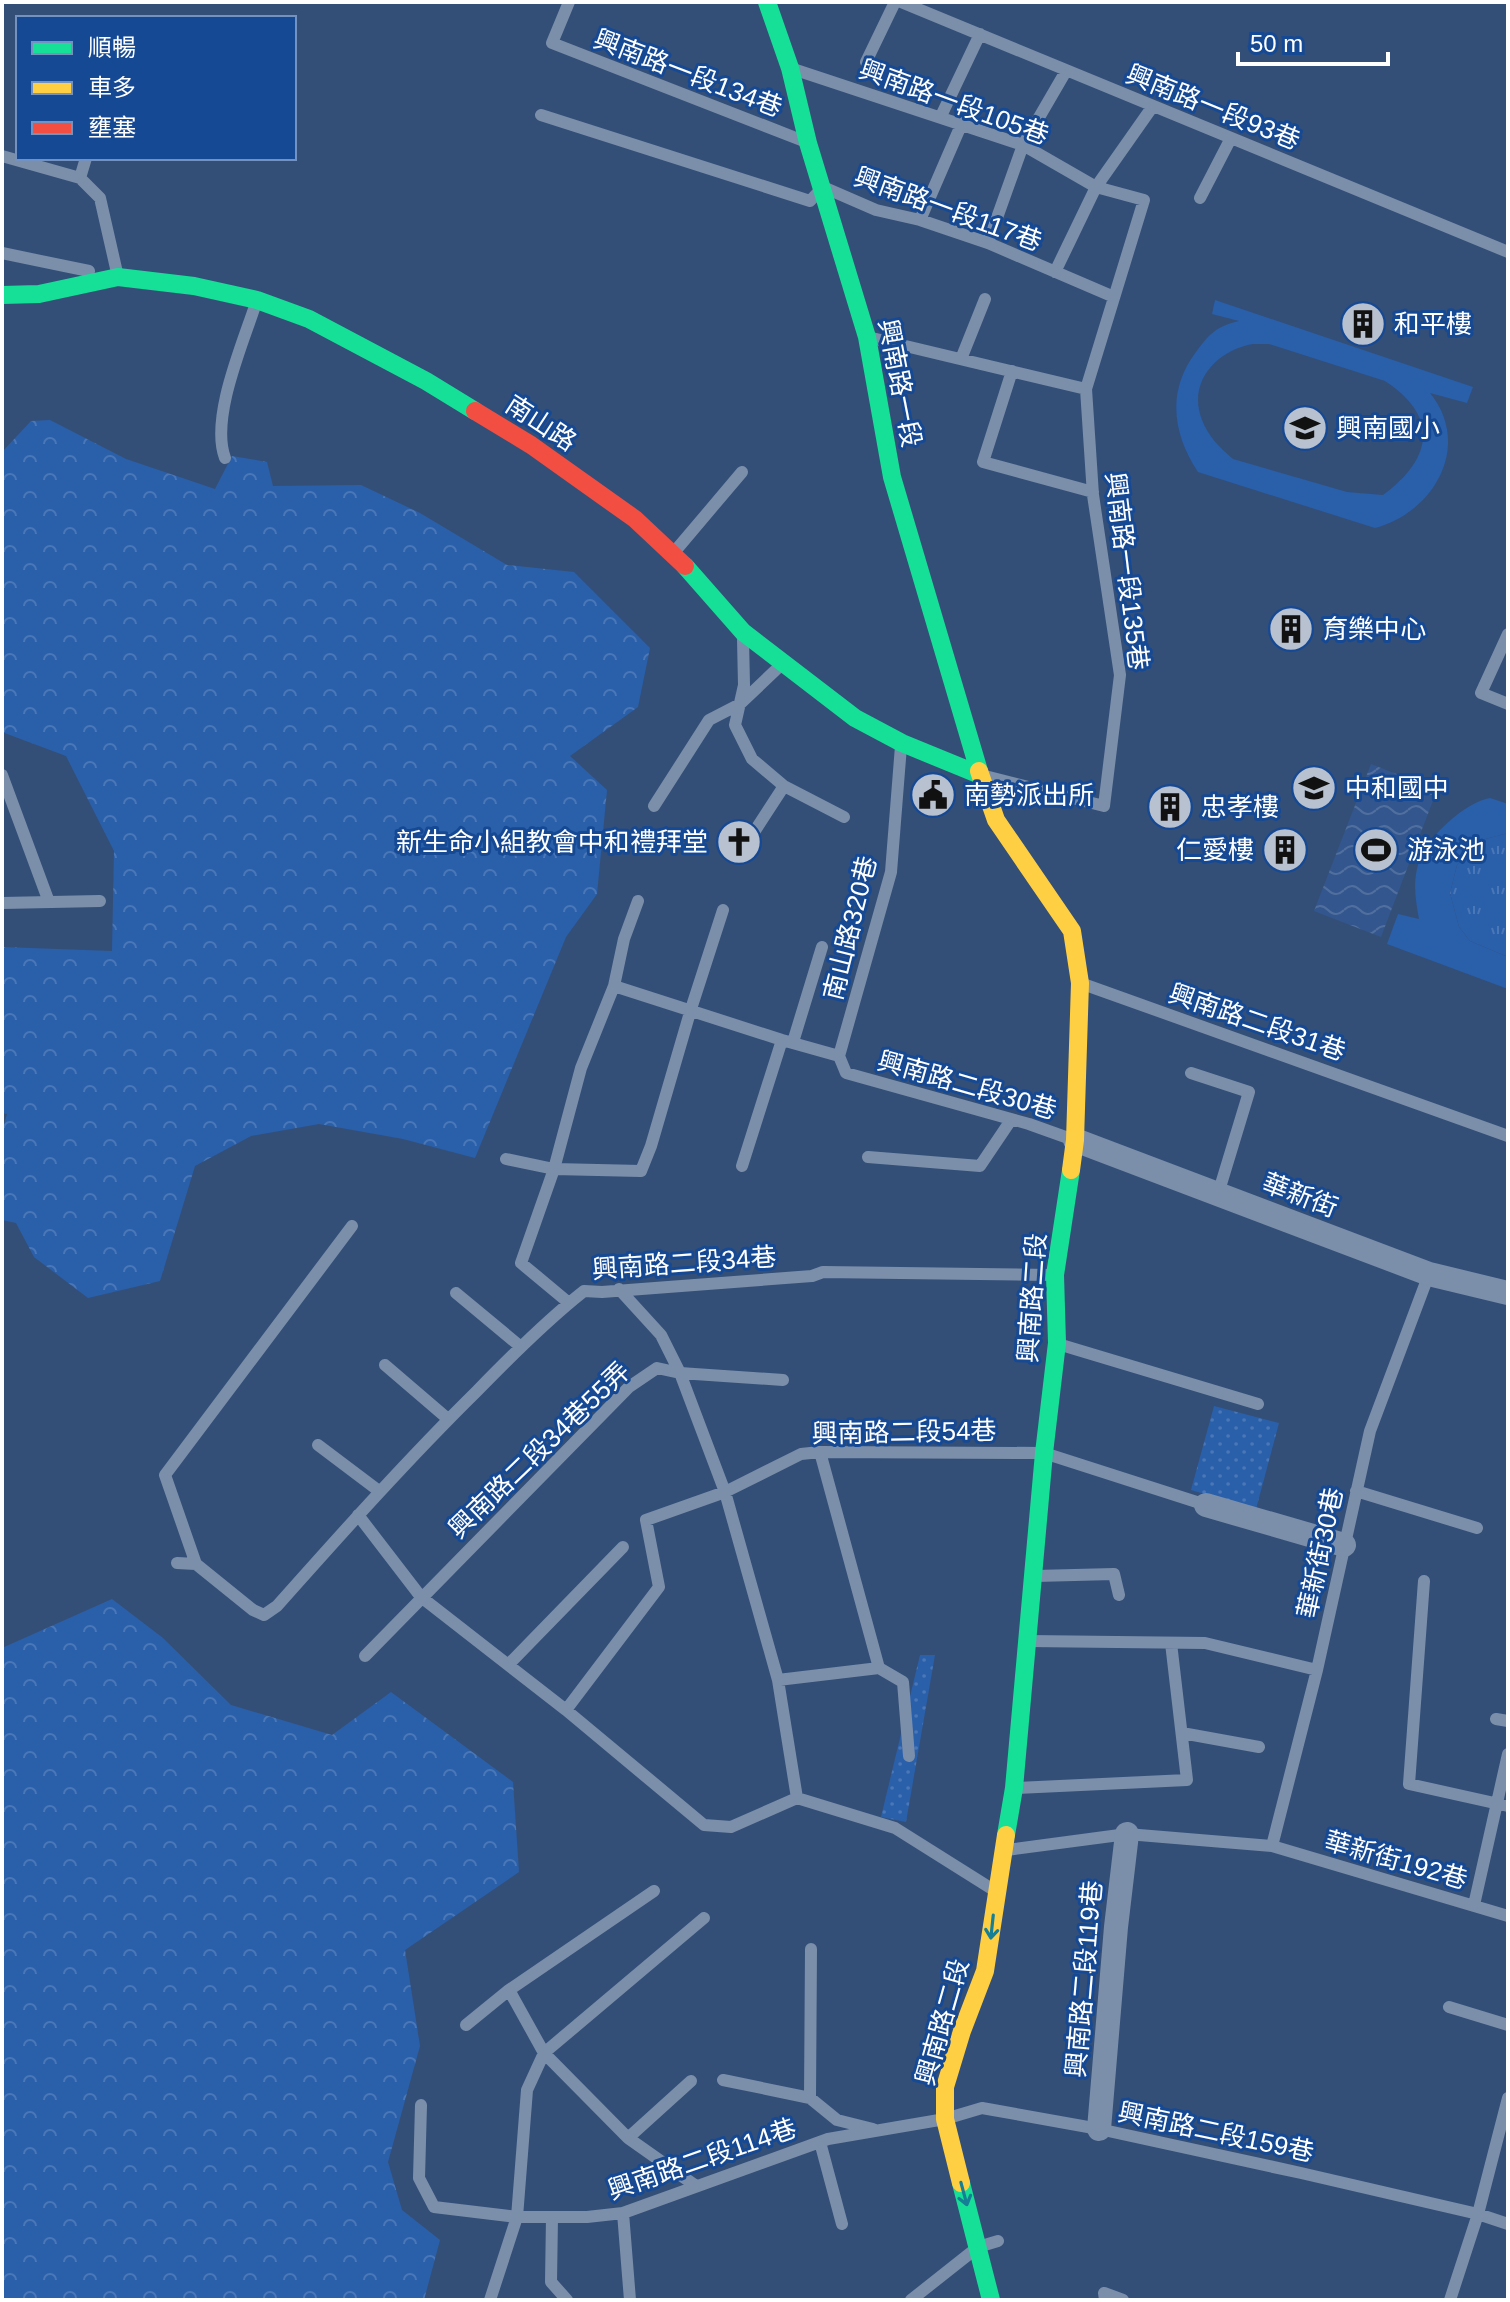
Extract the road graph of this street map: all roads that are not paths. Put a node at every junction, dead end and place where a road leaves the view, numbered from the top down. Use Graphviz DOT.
graph roads {
  1 [pos="569,2"];
  2 [pos="767,2"];
  3 [pos="898,2"];
  4 [pos="980,34"];
  5 [pos="866,62"];
  6 [pos="790,68"];
  7 [pos="1066,71"];
  8 [pos="1153,106"];
  9 [pos="541,115"];
  10 [pos="941,116"];
  11 [pos="962,123"];
  12 [pos="1231,138"];
  13 [pos="808,143"];
  14 [pos="1023,145"];
  15 [pos="16,160"];
  16 [pos="85,160"];
  17 [pos="80,178"];
  18 [pos="823,187"];
  19 [pos="1096,187"];
  20 [pos="1200,198"];
  21 [pos="1144,200"];
  22 [pos="920,220"];
  23 [pos="988,243"];
  24 [pos="1508,252"];
  25 [pos="2,253"];
  26 [pos="1055,272"];
  27 [pos="118,277"];
  28 [pos="2,295"];
  29 [pos="1114,297"];
  30 [pos="985,299"];
  31 [pos="257,300"];
  32 [pos="867,337"];
  33 [pos="961,359"];
  34 [pos="1012,371"];
  35 [pos="1086,389"];
  36 [pos="225,458"];
  37 [pos="742,472"];
  38 [pos="1093,492"];
  39 [pos="674,553"];
  40 [pos="743,632"];
  41 [pos="1508,634"];
  42 [pos="784,663"];
  43 [pos="740,704"];
  44 [pos="1508,704"];
  45 [pos="902,743"];
  46 [pos="2,775"];
  47 [pos="980,775"];
  48 [pos="784,786"];
  49 [pos="654,806"];
  50 [pos="844,817"];
  51 [pos="743,849"];
  52 [pos="100,901"];
  53 [pos="638,901"];
  54 [pos="49,902"];
  55 [pos="2,903"];
  56 [pos="723,910"];
  57 [pos="822,947"];
  58 [pos="1080,983"];
  59 [pos="614,986"];
  60 [pos="691,1009"];
  61 [pos="788,1041"];
  62 [pos="839,1056"];
  63 [pos="1191,1073"];
  64 [pos="1011,1120"];
  65 [pos="1508,1136"];
  66 [pos="1075,1140"];
  67 [pos="868,1157"];
  68 [pos="506,1159"];
  69 [pos="742,1166"];
  70 [pos="554,1169"];
  71 [pos="1218,1194"];
  72 [pos="352,1226"];
  73 [pos="1429,1274"];
  74 [pos="1055,1275"];
  75 [pos="619,1289"];
  76 [pos="456,1293"];
  77 [pos="1508,1293"];
  78 [pos="569,1303"];
  79 [pos="1057,1343"];
  80 [pos="521,1347"];
  81 [pos="385,1365"];
  82 [pos="680,1373"];
  83 [pos="783,1380"];
  84 [pos="1258,1404"];
  85 [pos="448,1419"];
  86 [pos="318,1445"];
  87 [pos="820,1452"];
  88 [pos="1044,1453"];
  89 [pos="379,1491"];
  90 [pos="1356,1491"];
  91 [pos="725,1492"];
  92 [pos="1206,1505"];
  93 [pos="358,1515"];
  94 [pos="1477,1528"];
  95 [pos="1344,1545"];
  96 [pos="623,1547"];
  97 [pos="177,1563"];
  98 [pos="196,1564"];
  99 [pos="1033,1576"];
  100 [pos="1424,1581"];
  101 [pos="1119,1595"];
  102 [pos="421,1597"];
  103 [pos="1027,1641"];
  104 [pos="1171,1643"];
  105 [pos="365,1656"];
  106 [pos="508,1665"];
  107 [pos="879,1668"];
  108 [pos="1317,1670"];
  109 [pos="778,1680"];
  110 [pos="566,1710"];
  111 [pos="1182,1733"];
  112 [pos="1259,1747"];
  113 [pos="1508,1754"];
  114 [pos="909,1756"];
  115 [pos="1014,1788"];
  116 [pos="797,1798"];
  117 [pos="1503,1804"];
  118 [pos="1127,1834"];
  119 [pos="1272,1846"];
  120 [pos="1004,1850"];
  121 [pos="654,1891"];
  122 [pos="996,1892"];
  123 [pos="1474,1905"];
  124 [pos="1012,1916"];
  125 [pos="1508,1916"];
  126 [pos="704,1918"];
  127 [pos="811,1949"];
  128 [pos="1006,1959"];
  129 [pos="509,1990"];
  130 [pos="1449,2007"];
  131 [pos="466,2025"];
  132 [pos="1508,2025"];
  133 [pos="977,2043"];
  134 [pos="544,2053"];
  135 [pos="723,2080"];
  136 [pos="691,2081"];
  137 [pos="810,2098"];
  138 [pos="1508,2098"];
  139 [pos="421,2105"];
  140 [pos="945,2119"];
  141 [pos="1504,2124"];
  142 [pos="1099,2129"];
  143 [pos="877,2130"];
  144 [pos="628,2138"];
  145 [pos="820,2142"];
  146 [pos="696,2186"];
  147 [pos="623,2213"];
  148 [pos="1478,2214"];
  149 [pos="517,2217"];
  150 [pos="552,2217"];
  151 [pos="842,2224"];
  152 [pos="1508,2224"];
  153 [pos="999,2242"];
  154 [pos="978,2247"];
  155 [pos="490,2300"];
  156 [pos="567,2300"];
  157 [pos="630,2300"];
  158 [pos="911,2300"];
  159 [pos="991,2300"];
  160 [pos="1105,2300"];
  161 [pos="1123,2300"];
  162 [pos="1450,2300"];
  1 -- 13 [label="lane, 興南路一段134巷"];
  2 -- 6 [label="street, 興南路一段"];
  3 -- 4 [label="lane, 興南路一段93巷"];
  3 -- 5 [label="lane"];
  4 -- 7 [label="lane, 興南路一段93巷"];
  4 -- 10 [label="lane"];
  6 -- 10 [label="lane, 興南路一段105巷"];
  6 -- 13 [label="street, 興南路一段"];
  7 -- 8 [label="lane, 興南路一段93巷"];
  7 -- 14 [label="lane"];
  8 -- 12 [label="lane, 興南路一段93巷"];
  8 -- 19 [label="lane"];
  9 -- 18 [label="lane, 興南路一段117巷"];
  10 -- 11 [label="lane, 興南路一段105巷"];
  11 -- 14 [label="lane, 興南路一段105巷"];
  11 -- 22 [label="lane"];
  12 -- 20 [label="lane"];
  12 -- 24 [label="lane, 興南路一段93巷"];
  13 -- 18 [label="street, 興南路一段"];
  14 -- 19 [label="lane, 興南路一段105巷"];
  14 -- 23 [label="lane"];
  15 -- 17 [label="lane"];
  16 -- 17 [label="lane"];
  17 -- 27 [label="lane"];
  18 -- 22 [label="lane, 興南路一段117巷"];
  18 -- 32 [label="street, 興南路一段"];
  19 -- 21 [label="lane, 興南路一段105巷"];
  19 -- 26 [label="lane"];
  21 -- 29 [label="lane, 興南路一段135巷"];
  22 -- 23 [label="lane, 興南路一段117巷"];
  23 -- 26 [label="lane, 興南路一段117巷"];
  25 -- 27 [label="lane"];
  26 -- 29 [label="lane, 興南路一段117巷"];
  27 -- 28 [label="street, 南山路"];
  27 -- 31 [label="street, 南山路"];
  29 -- 35 [label="lane, 興南路一段135巷"];
  30 -- 33 [label="lane"];
  31 -- 36 [label="lane"];
  31 -- 39 [label="street, 南山路"];
  32 -- 33 [label="lane"];
  32 -- 47 [label="street, 興南路一段"];
  33 -- 34 [label="lane"];
  34 -- 35 [label="lane"];
  34 -- 38 [label="lane"];
  35 -- 38 [label="lane, 興南路一段135巷"];
  37 -- 39 [label="lane"];
  38 -- 47 [label="lane, 興南路一段135巷"];
  39 -- 40 [label="street, 南山路"];
  40 -- 42 [label="street, 南山路"];
  40 -- 43 [label="lane"];
  41 -- 44 [label="lane"];
  42 -- 43 [label="lane"];
  42 -- 45 [label="street, 南山路"];
  43 -- 48 [label="lane"];
  43 -- 49 [label="lane"];
  45 -- 47 [label="street, 南山路"];
  45 -- 62 [label="lane, 南山路320巷"];
  46 -- 54 [label="lane"];
  47 -- 58 [label="street, 興南路二段"];
  48 -- 50 [label="lane"];
  48 -- 51 [label="lane"];
  52 -- 54 [label="lane"];
  53 -- 59 [label="lane"];
  54 -- 55 [label="lane"];
  56 -- 60 [label="lane"];
  57 -- 61 [label="lane"];
  58 -- 65 [label="lane, 興南路二段31巷"];
  58 -- 66 [label="street, 興南路二段"];
  59 -- 60 [label="lane"];
  59 -- 70 [label="lane"];
  60 -- 61 [label="lane"];
  60 -- 70 [label="lane"];
  61 -- 62 [label="lane"];
  61 -- 69 [label="lane"];
  62 -- 64 [label="lane, 興南路二段30巷"];
  63 -- 71 [label="lane"];
  64 -- 66 [label="lane, 興南路二段30巷"];
  64 -- 67 [label="lane"];
  66 -- 71 [label="street, 華新街"];
  66 -- 74 [label="street, 興南路二段"];
  68 -- 70 [label="lane"];
  70 -- 78 [label="lane"];
  71 -- 73 [label="street, 華新街"];
  72 -- 98 [label="lane"];
  73 -- 77 [label="street, 華新街"];
  73 -- 90 [label="lane, 華新街30巷"];
  74 -- 75 [label="lane, 興南路二段34巷"];
  74 -- 79 [label="street, 興南路二段"];
  75 -- 78 [label="lane, 興南路二段34巷"];
  75 -- 82 [label="lane"];
  76 -- 80 [label="lane"];
  78 -- 80 [label="lane, 興南路二段34巷"];
  79 -- 84 [label="lane"];
  79 -- 88 [label="street, 興南路二段"];
  80 -- 85 [label="lane, 興南路二段34巷"];
  81 -- 85 [label="lane"];
  82 -- 83 [label="lane, 興南路二段34巷55弄"];
  82 -- 91 [label="lane"];
  82 -- 102 [label="lane, 興南路二段34巷55弄"];
  85 -- 89 [label="lane, 興南路二段34巷"];
  86 -- 89 [label="lane"];
  87 -- 88 [label="lane, 興南路二段54巷"];
  87 -- 91 [label="lane, 興南路二段54巷"];
  87 -- 107 [label="lane"];
  88 -- 92 [label="lane, 興南路二段54巷"];
  88 -- 99 [label="street, 興南路二段"];
  89 -- 93 [label="lane, 興南路二段34巷"];
  90 -- 94 [label="lane"];
  90 -- 95 [label="lane, 華新街30巷"];
  91 -- 109 [label="lane"];
  91 -- 110 [label="lane, 興南路二段54巷"];
  92 -- 95 [label="street"];
  93 -- 98 [label="lane, 興南路二段34巷"];
  93 -- 102 [label="lane"];
  95 -- 108 [label="lane, 華新街30巷"];
  96 -- 106 [label="lane"];
  97 -- 98 [label="lane"];
  99 -- 101 [label="lane"];
  99 -- 103 [label="street, 興南路二段"];
  100 -- 117 [label="lane"];
  102 -- 105 [label="lane, 興南路二段34巷55弄"];
  102 -- 106 [label="lane"];
  103 -- 104 [label="lane"];
  103 -- 115 [label="street, 興南路二段"];
  104 -- 108 [label="lane"];
  104 -- 111 [label="lane"];
  106 -- 110 [label="lane"];
  107 -- 109 [label="lane"];
  107 -- 114 [label="lane"];
  108 -- 119 [label="lane, 華新街30巷"];
  109 -- 116 [label="lane"];
  110 -- 116 [label="lane"];
  111 -- 112 [label="lane"];
  111 -- 115 [label="lane"];
  113 -- 117 [label="lane"];
  115 -- 120 [label="street, 興南路二段"];
  116 -- 122 [label="lane"];
  117 -- 123 [label="lane"];
  118 -- 119 [label="lane, 華新街192巷"];
  118 -- 120 [label="lane, 華新街192巷"];
  118 -- 142 [label="street, 興南路二段119巷"];
  119 -- 123 [label="lane, 華新街192巷"];
  120 -- 122 [label="street, 興南路二段"];
  120 -- 124 [label="street, 興南路二段"];
  121 -- 129 [label="lane"];
  122 -- 140 [label="street, 興南路二段, one-way"];
  123 -- 125 [label="lane, 華新街192巷"];
  126 -- 134 [label="lane"];
  127 -- 137 [label="lane"];
  128 -- 133 [label="street, 興南路二段"];
  129 -- 131 [label="lane"];
  129 -- 134 [label="lane"];
  130 -- 132 [label="lane"];
  134 -- 144 [label="lane"];
  134 -- 149 [label="lane"];
  135 -- 137 [label="lane"];
  136 -- 144 [label="lane"];
  137 -- 143 [label="lane"];
  138 -- 141 [label="lane"];
  139 -- 149 [label="lane, 興南路二段114巷"];
  140 -- 142 [label="lane, 興南路二段159巷"];
  140 -- 143 [label="lane, 興南路二段114巷"];
  140 -- 154 [label="street, 興南路二段, one-way"];
  141 -- 148 [label="lane"];
  142 -- 148 [label="lane, 興南路二段159巷"];
  143 -- 145 [label="lane, 興南路二段114巷"];
  144 -- 146 [label="lane"];
  145 -- 146 [label="lane, 興南路二段114巷"];
  145 -- 151 [label="lane"];
  146 -- 147 [label="lane, 興南路二段114巷"];
  147 -- 150 [label="lane, 興南路二段114巷"];
  147 -- 157 [label="lane"];
  148 -- 152 [label="lane, 興南路二段159巷"];
  148 -- 162 [label="lane"];
  149 -- 150 [label="lane, 興南路二段114巷"];
  149 -- 155 [label="lane"];
  150 -- 156 [label="lane"];
  153 -- 154 [label="lane"];
  154 -- 158 [label="lane"];
  154 -- 159 [label="street, 興南路二段"];
  160 -- 161 [label="lane"];
}
